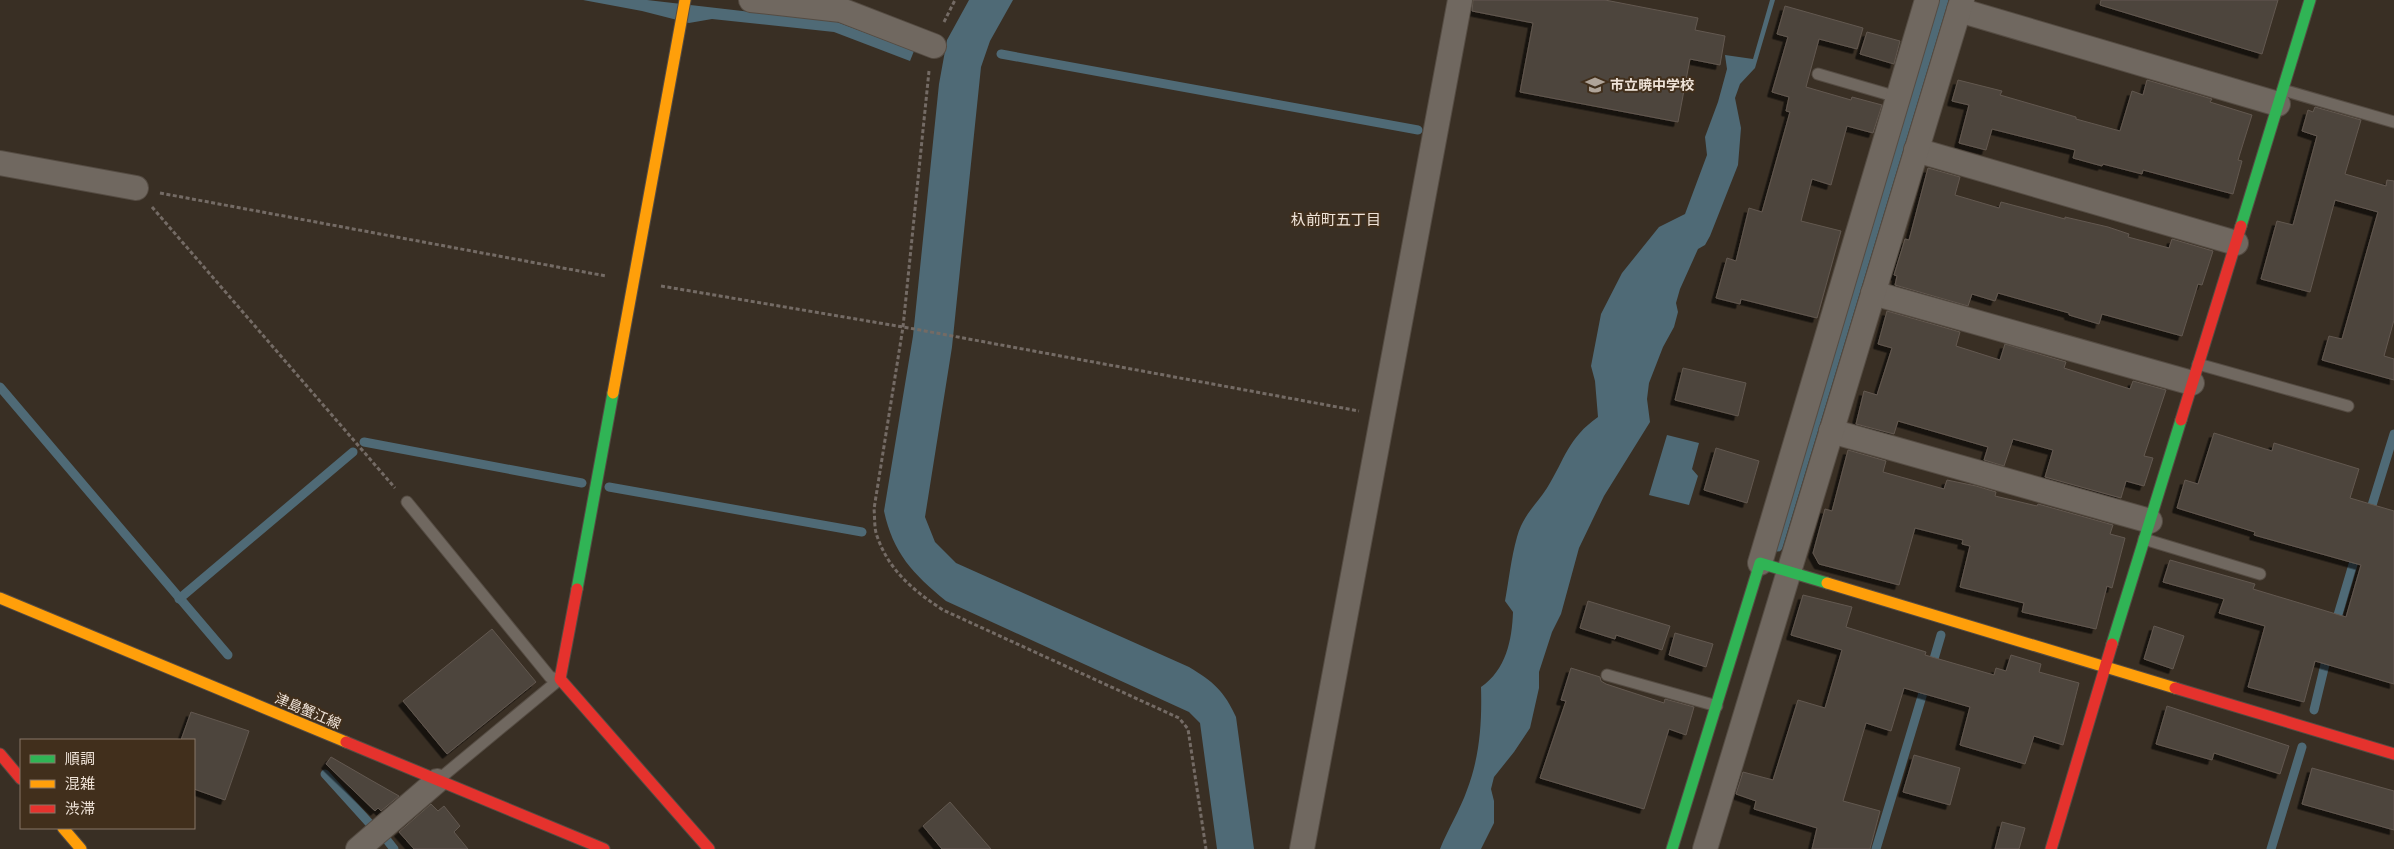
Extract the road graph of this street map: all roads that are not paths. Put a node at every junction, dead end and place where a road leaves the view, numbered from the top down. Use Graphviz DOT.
graph roads {
  1 [pos="685,0"];
  2 [pos="751,0"];
  3 [pos="1460,0"];
  4 [pos="1927,0"];
  5 [pos="2310,0"];
  6 [pos="1960,5"];
  7 [pos="934,46"];
  8 [pos="1818,74"];
  9 [pos="1898,96"];
  10 [pos="2280,97"];
  11 [pos="2394,122"];
  12 [pos="1916,150"];
  13 [pos="0,163"];
  14 [pos="136,188"];
  15 [pos="2236,243"];
  16 [pos="1873,293"];
  17 [pos="2195,374"];
  18 [pos="2348,406"];
  19 [pos="1831,431"];
  20 [pos="407,502"];
  21 [pos="2147,530"];
  22 [pos="1760,563"];
  23 [pos="1788,572"];
  24 [pos="2260,574"];
  25 [pos="0,598"];
  26 [pos="2105,667"];
  27 [pos="1607,674"];
  28 [pos="560,679"];
  29 [pos="1717,706"];
  30 [pos="0,754"];
  31 [pos="2394,754"];
  32 [pos="20,778"];
  33 [pos="436,781"];
  34 [pos="64,829"];
  35 [pos="81,849"];
  36 [pos="358,849"];
  37 [pos="604,849"];
  38 [pos="710,849"];
  39 [pos="1302,849"];
  40 [pos="1672,849"];
  41 [pos="1705,849"];
  42 [pos="2051,849"];
  1 -- 28 [label="street"];
  2 -- 7 [label="street"];
  3 -- 39 [label="street"];
  4 -- 9 [label="street"];
  5 -- 10 [label="street"];
  6 -- 10 [label="street"];
  6 -- 12 [label="street"];
  8 -- 9 [label="lane"];
  9 -- 22 [label="street"];
  10 -- 11 [label="lane"];
  10 -- 15 [label="street"];
  12 -- 15 [label="street"];
  12 -- 16 [label="street"];
  13 -- 14 [label="street"];
  15 -- 17 [label="street"];
  16 -- 17 [label="street"];
  16 -- 19 [label="street"];
  17 -- 18 [label="lane"];
  17 -- 21 [label="street"];
  19 -- 21 [label="street"];
  19 -- 23 [label="street"];
  20 -- 28 [label="lane"];
  21 -- 24 [label="lane"];
  21 -- 26 [label="street"];
  22 -- 23 [label="street"];
  22 -- 29 [label="street"];
  23 -- 26 [label="street"];
  23 -- 41 [label="street"];
  25 -- 33 [label="street, 津島蟹江線"];
  26 -- 31 [label="street"];
  26 -- 42 [label="street"];
  27 -- 29 [label="lane"];
  28 -- 33 [label="lane"];
  28 -- 38 [label="street"];
  29 -- 40 [label="street"];
  30 -- 32 [label="street"];
  33 -- 36 [label="street"];
  33 -- 37 [label="street, 津島蟹江線"];
  34 -- 35 [label="street"];
}
